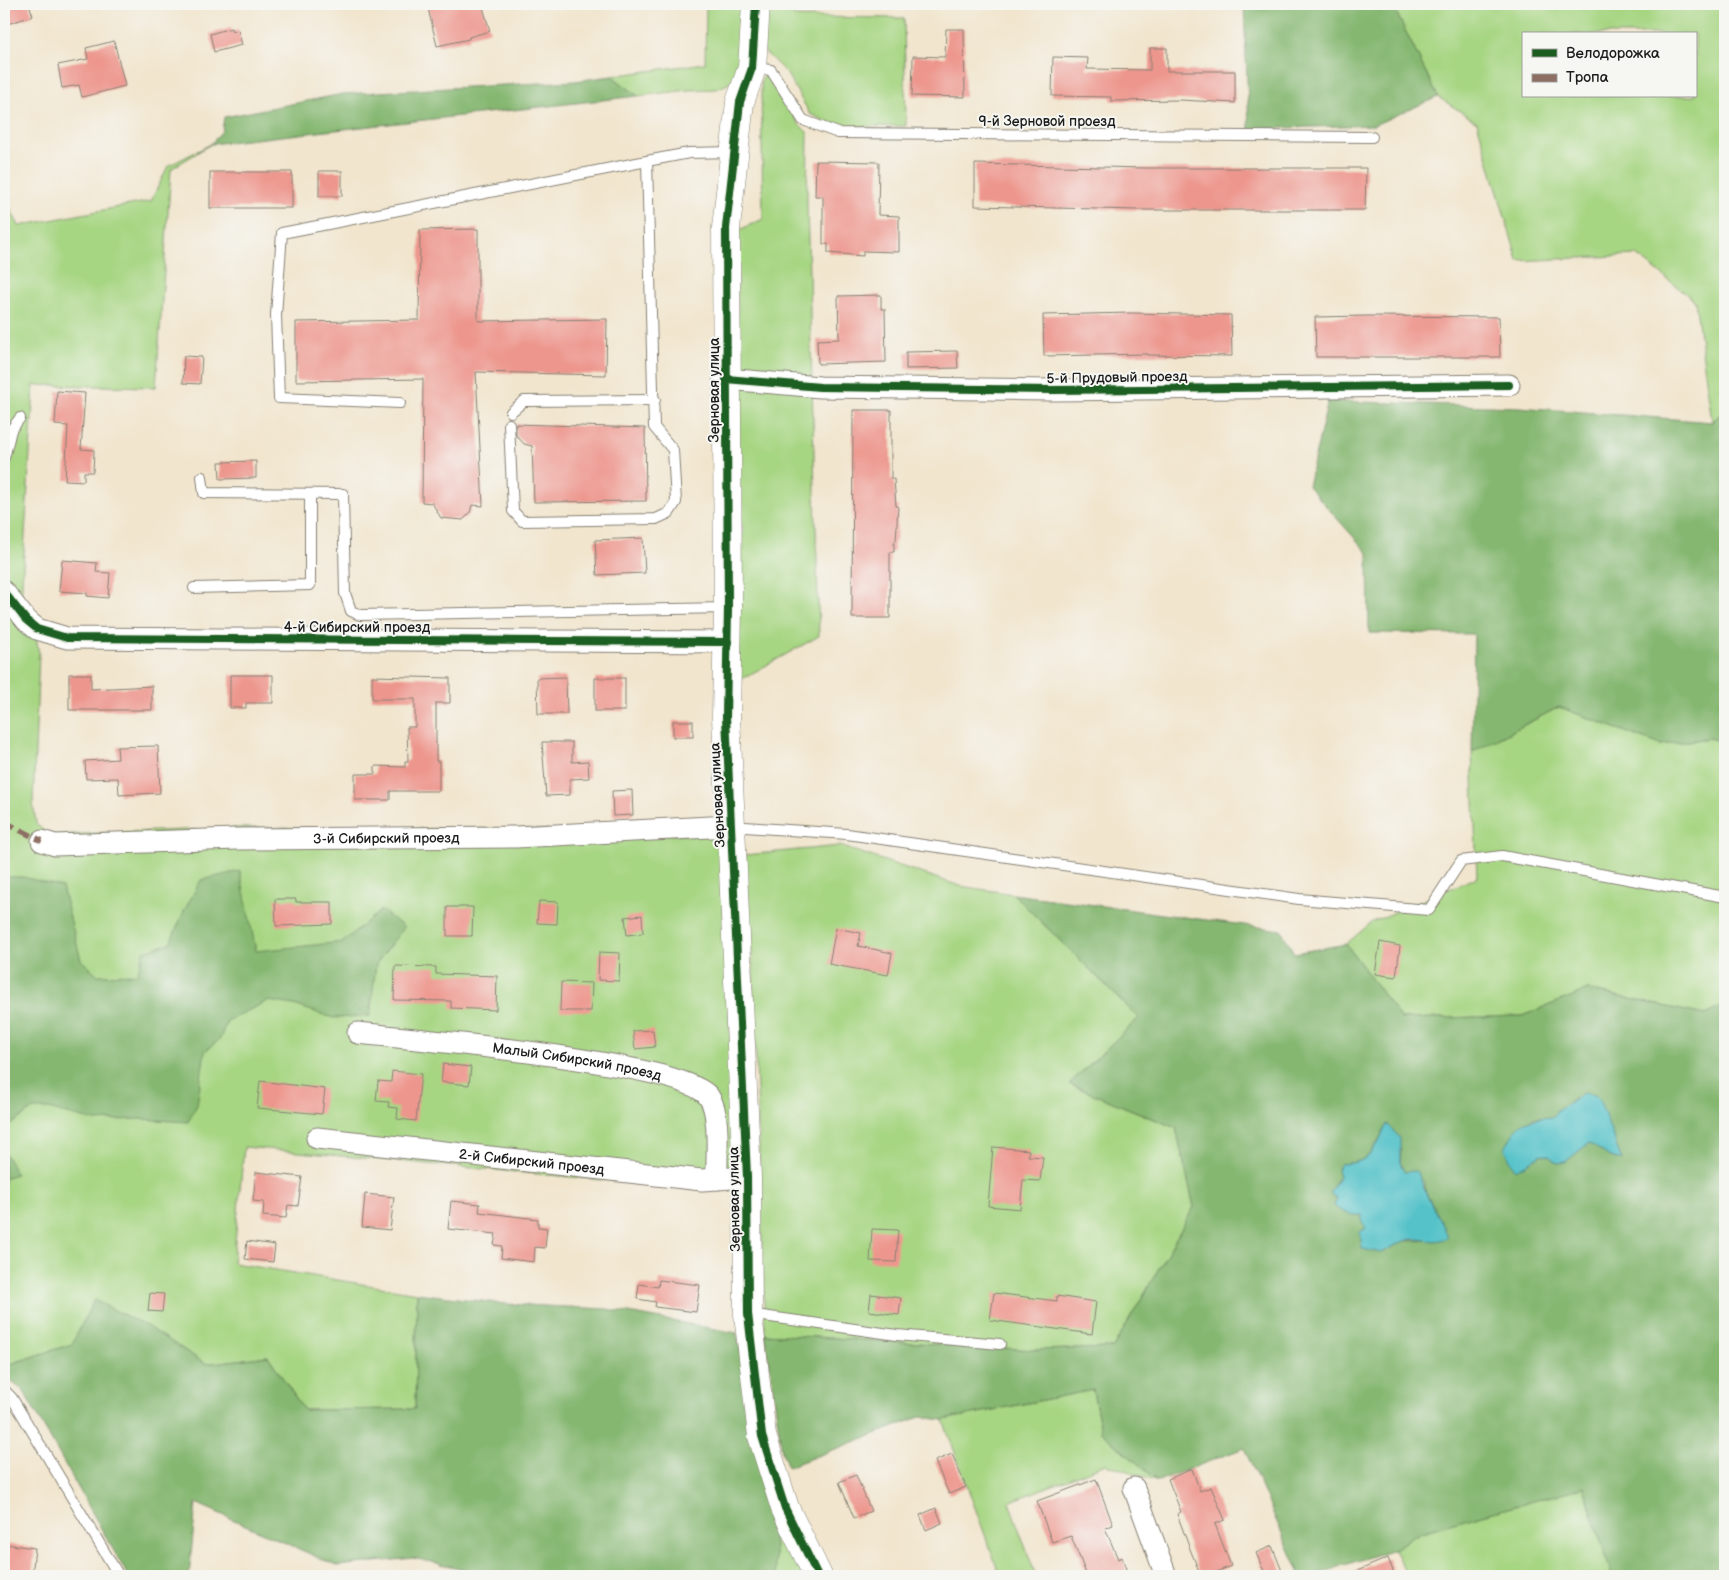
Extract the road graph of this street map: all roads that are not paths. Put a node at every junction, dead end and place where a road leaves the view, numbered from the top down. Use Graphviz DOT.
graph roads {
  1 [pos="756,4"];
  2 [pos="752,68"];
  3 [pos="1372,137"];
  4 [pos="740,147"];
  5 [pos="647,161"];
  6 [pos="726,379"];
  7 [pos="1509,385"];
  8 [pos="655,400"];
  9 [pos="400,402"];
  10 [pos="511,412"];
  11 [pos="20,418"];
  12 [pos="509,424"];
  13 [pos="4,458"];
  14 [pos="202,477"];
  15 [pos="310,494"];
  16 [pos="194,588"];
  17 [pos="4,592"];
  18 [pos="728,608"];
  19 [pos="728,642"];
  20 [pos="730,826"];
  21 [pos="42,841"];
  22 [pos="1725,897"];
  23 [pos="358,1033"];
  24 [pos="318,1138"];
  25 [pos="747,1177"];
  26 [pos="717,1179"];
  27 [pos="748,1314"];
  28 [pos="1000,1344"];
  29 [pos="4,1390"];
  30 [pos="1134,1488"];
  31 [pos="119,1576"];
  32 [pos="818,1576"];
  33 [pos="1166,1576"];
  1 -- 2 [label="street, Зерновая улица"];
  2 -- 3 [label="lane, 9-й Зерновой проезд"];
  2 -- 4 [label="street, Зерновая улица"];
  4 -- 5 [label="lane"];
  4 -- 6 [label="street, Зерновая улица"];
  5 -- 8 [label="lane"];
  5 -- 9 [label="lane"];
  6 -- 7 [label="street, 5-й Прудовый проезд"];
  6 -- 18 [label="street, Зерновая улица"];
  8 -- 10 [label="lane"];
  8 -- 12 [label="lane"];
  11 -- 13 [label="lane"];
  14 -- 15 [label="lane"];
  15 -- 16 [label="lane"];
  15 -- 18 [label="lane"];
  17 -- 19 [label="street, 4-й Сибирский проезд"];
  18 -- 19 [label="street, Зерновая улица"];
  19 -- 20 [label="street, Зерновая улица"];
  20 -- 21 [label="street, 3-й Сибирский проезд"];
  20 -- 22 [label="lane"];
  20 -- 25 [label="street, Зерновая улица"];
  23 -- 26 [label="street, Малый Сибирский проезд"];
  24 -- 26 [label="street, 2-й Сибирский проезд"];
  25 -- 26 [label="street, 2-й Сибирский проезд"];
  25 -- 27 [label="street, Зерновая улица"];
  27 -- 28 [label="lane"];
  27 -- 32 [label="street, Зерновая улица"];
  29 -- 31 [label="lane"];
  30 -- 33 [label="street"];
}
